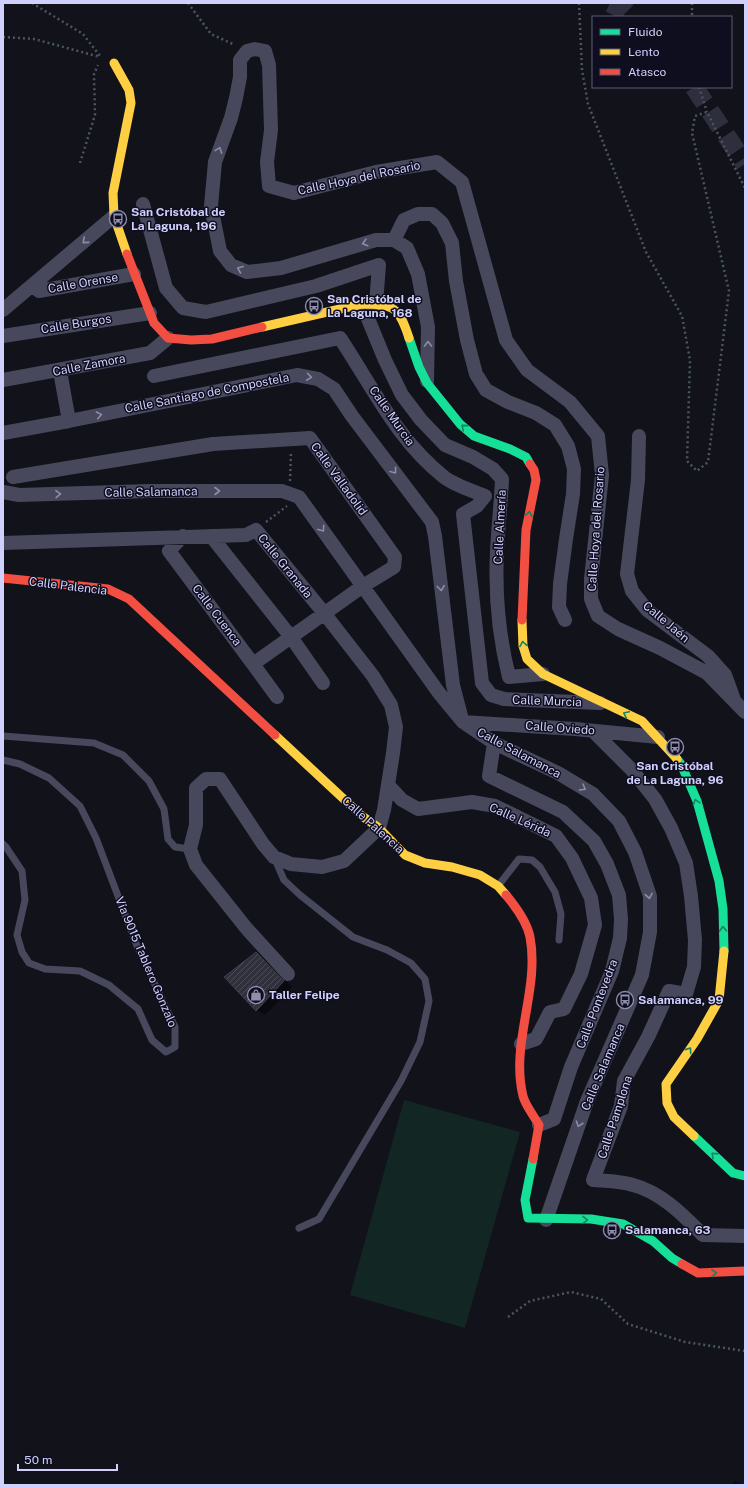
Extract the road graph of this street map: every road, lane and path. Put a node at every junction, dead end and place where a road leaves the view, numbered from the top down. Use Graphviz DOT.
graph roads {
  1 [pos="32,3"];
  2 [pos="188,3"];
  3 [pos="579,3"];
  4 [pos="692,3"];
  5 [pos="692,16"];
  6 [pos="3,37"];
  7 [pos="247,51"];
  8 [pos="101,58"];
  9 [pos="114,63"];
  10 [pos="699,88"];
  11 [pos="708,112"];
  12 [pos="80,163"];
  13 [pos="745,188"];
  14 [pos="143,204"];
  15 [pos="114,216"];
  16 [pos="394,240"];
  17 [pos="134,274"];
  18 [pos="34,285"];
  19 [pos="369,304"];
  20 [pos="3,310"];
  21 [pos="150,313"];
  22 [pos="3,336"];
  23 [pos="168,338"];
  24 [pos="60,371"];
  25 [pos="154,376"];
  26 [pos="3,380"];
  27 [pos="427,383"];
  28 [pos="69,420"];
  29 [pos="3,433"];
  30 [pos="639,436"];
  31 [pos="291,439"];
  32 [pos="12,477"];
  33 [pos="3,492"];
  34 [pos="294,495"];
  35 [pos="256,530"];
  36 [pos="184,536"];
  37 [pos="211,536"];
  38 [pos="3,543"];
  39 [pos="3,578"];
  40 [pos="363,586"];
  41 [pos="324,613"];
  42 [pos="565,620"];
  43 [pos="291,637"];
  44 [pos="253,664"];
  45 [pos="543,674"];
  46 [pos="323,683"];
  47 [pos="277,697"];
  48 [pos="734,701"];
  49 [pos="603,703"];
  50 [pos="745,712"];
  51 [pos="463,722"];
  52 [pos="593,731"];
  53 [pos="3,736"];
  54 [pos="658,737"];
  55 [pos="494,743"];
  56 [pos="3,760"];
  57 [pos="388,785"];
  58 [pos="379,828"];
  59 [pos="3,844"];
  60 [pos="190,849"];
  61 [pos="274,857"];
  62 [pos="498,886"];
  63 [pos="559,940"];
  64 [pos="288,974"];
  65 [pos="520,1044"];
  66 [pos="540,1125"];
  67 [pos="745,1176"];
  68 [pos="546,1220"];
  69 [pos="299,1228"];
  70 [pos="745,1236"];
  71 [pos="745,1271"];
  72 [pos="508,1317"];
  73 [pos="745,1351"];
  1 -- 8 [label="path"];
  2 -- 7 [label="path"];
  3 -- 11 [label="path"];
  4 -- 5 [label="path"];
  6 -- 8 [label="path"];
  16 -- 7 [label="street, one-way"];
  7 -- 48 [label="street, Calle Hoya del Rosario"];
  8 -- 12 [label="path"];
  9 -- 15 [label="street"];
  10 -- 11 [label="path"];
  11 -- 13 [label="path"];
  14 -- 19 [label="street"];
  15 -- 17 [label="street"];
  15 -- 18 [label="street, one-way"];
  27 -- 16 [label="street, one-way"];
  16 -- 42 [label="street"];
  17 -- 18 [label="street, Calle Orense"];
  17 -- 21 [label="street"];
  18 -- 20 [label="street"];
  19 -- 23 [label="street"];
  19 -- 27 [label="street"];
  19 -- 45 [label="street, Calle Almería"];
  21 -- 22 [label="street, Calle Burgos"];
  21 -- 23 [label="street"];
  23 -- 24 [label="street, Calle Zamora"];
  24 -- 26 [label="street, Calle Zamora"];
  24 -- 28 [label="street"];
  25 -- 49 [label="street, Calle Murcia"];
  45 -- 27 [label="street, one-way"];
  28 -- 29 [label="street, Calle Santiago de Compostela"];
  28 -- 51 [label="street, Calle Santiago de Compostela, one-way"];
  30 -- 48 [label="street, Calle Jaén"];
  31 -- 32 [label="street, Calle Valladolid"];
  31 -- 34 [label="path"];
  31 -- 40 [label="street, Calle Valladolid"];
  33 -- 34 [label="street, Calle Salamanca, one-way"];
  34 -- 35 [label="path"];
  34 -- 40 [label="street, Calle Salamanca, one-way"];
  35 -- 37 [label="street, Calle Granada"];
  35 -- 41 [label="street, Calle Granada"];
  36 -- 37 [label="street, Calle Granada"];
  36 -- 38 [label="street, Calle Granada"];
  36 -- 44 [label="street, Calle Cuenca"];
  37 -- 43 [label="street"];
  39 -- 58 [label="street, Calle Palencia"];
  40 -- 41 [label="street, Calle Valladolid"];
  40 -- 51 [label="street, Calle Salamanca"];
  41 -- 43 [label="street, Calle Valladolid"];
  41 -- 57 [label="street, Calle Granada"];
  43 -- 44 [label="street, Calle Valladolid"];
  43 -- 46 [label="street"];
  44 -- 47 [label="street, Calle Cuenca"];
  45 -- 49 [label="street"];
  48 -- 50 [label="street, Calle Hoya del Rosario"];
  54 -- 49 [label="street, one-way"];
  51 -- 52 [label="street, Calle Oviedo"];
  51 -- 55 [label="street, Calle Salamanca"];
  52 -- 54 [label="street, Calle Oviedo"];
  52 -- 70 [label="street, Calle Pamplona"];
  53 -- 60 [label="lane"];
  67 -- 54 [label="street, one-way"];
  55 -- 66 [label="street, Calle Pontevedra"];
  55 -- 68 [label="street, Calle Salamanca, one-way"];
  56 -- 59 [label="lane, Vía 9015 Tablero Gonzalo"];
  57 -- 58 [label="street, Calle Granada"];
  57 -- 65 [label="street, Calle Lérida"];
  58 -- 61 [label="street"];
  58 -- 62 [label="street, Calle Palencia"];
  60 -- 61 [label="street"];
  60 -- 64 [label="street"];
  61 -- 69 [label="lane"];
  62 -- 63 [label="lane"];
  62 -- 65 [label="street, Calle Palencia"];
  65 -- 66 [label="street, Calle Palencia"];
  66 -- 68 [label="street"];
  68 -- 71 [label="street, one-way"];
  72 -- 73 [label="path"];
}
